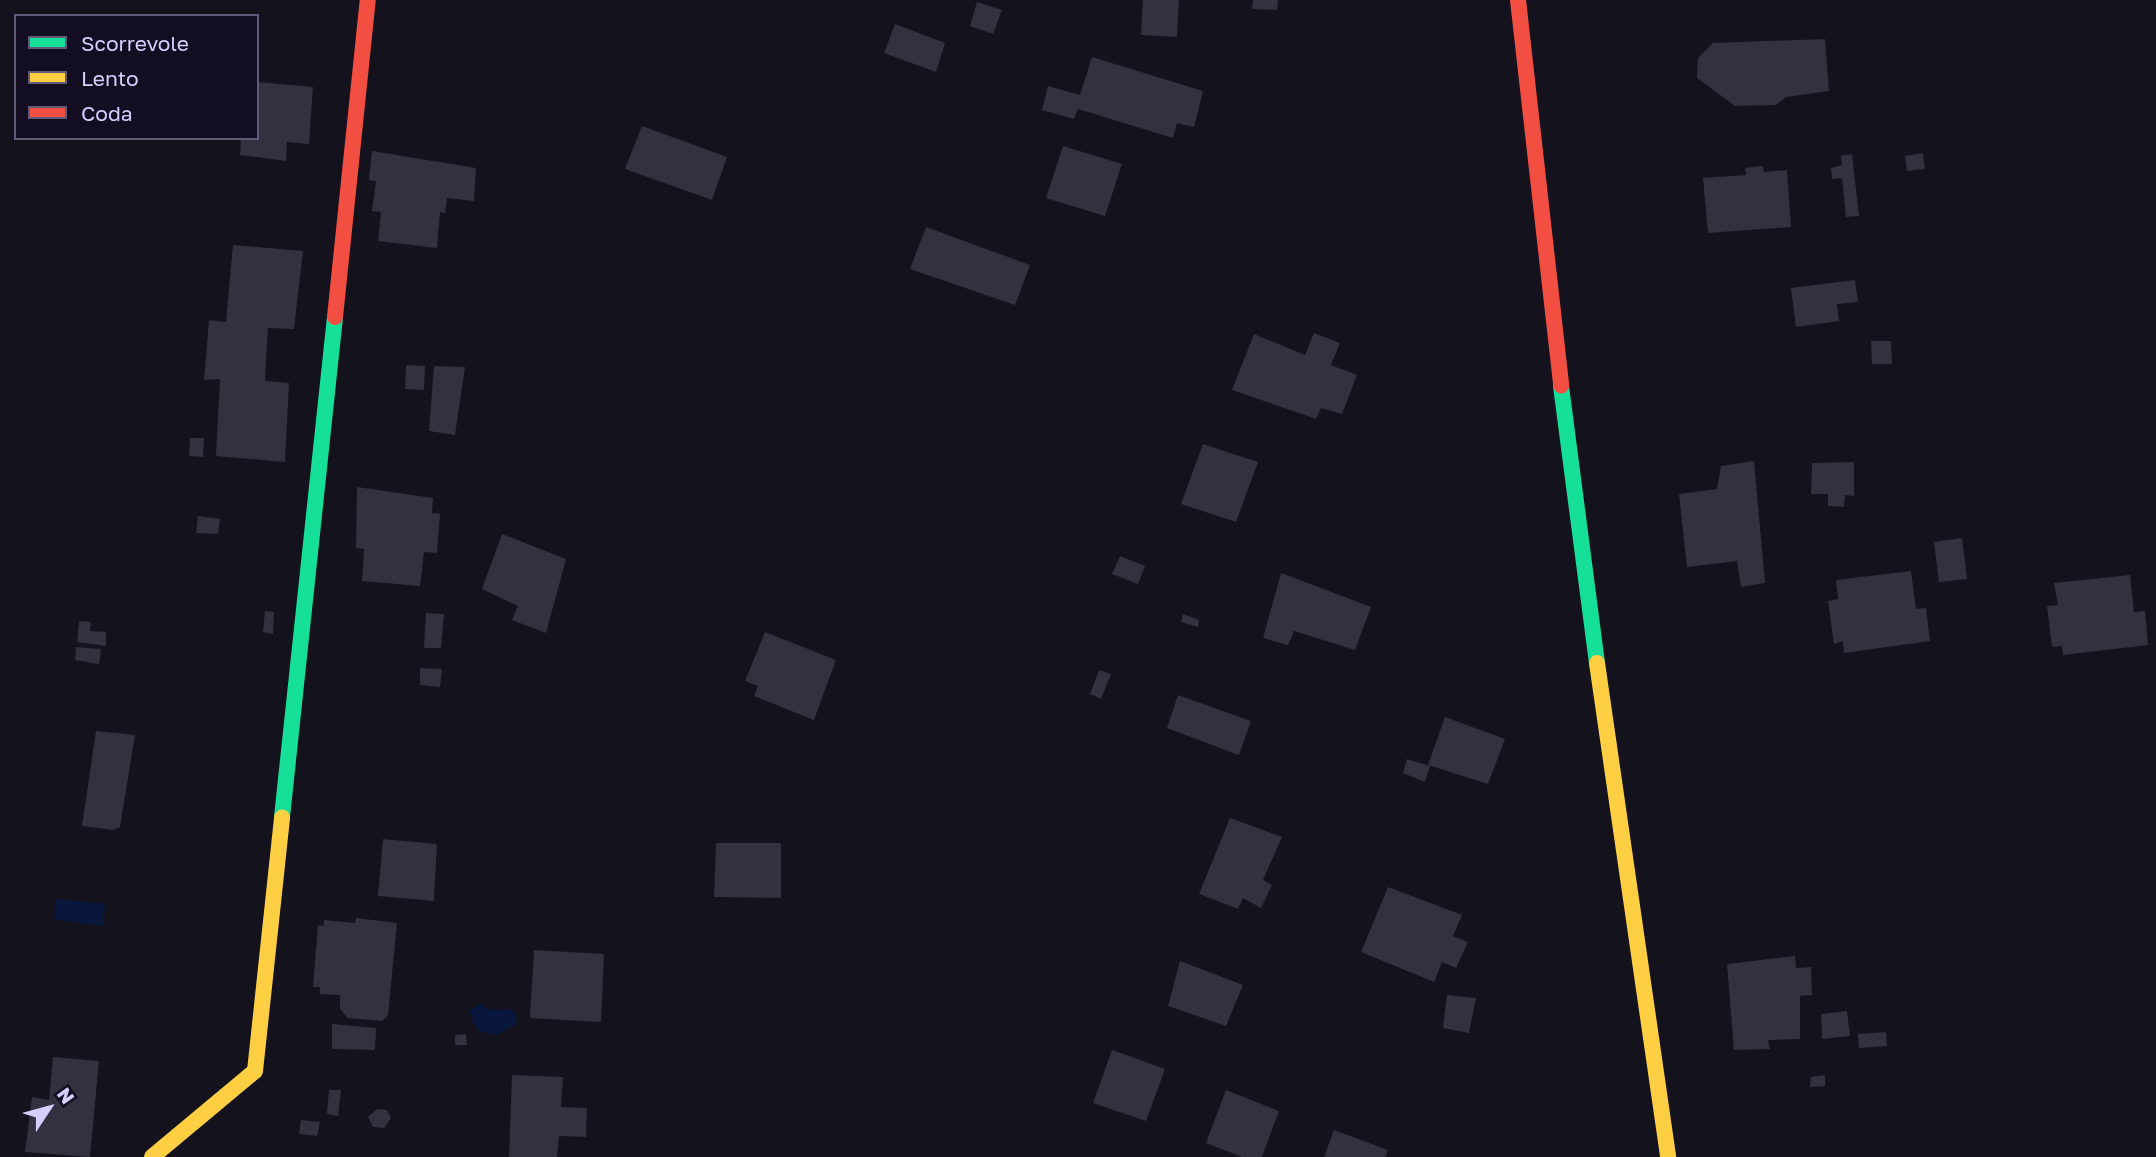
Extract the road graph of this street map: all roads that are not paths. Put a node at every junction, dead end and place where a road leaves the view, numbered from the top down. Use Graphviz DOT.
graph roads {
  1 [pos="368,0"];
  2 [pos="1518,0"];
  3 [pos="152,1157"];
  4 [pos="1668,1157"];
  1 -- 3 [label="street"];
  2 -- 4 [label="street"];
}
